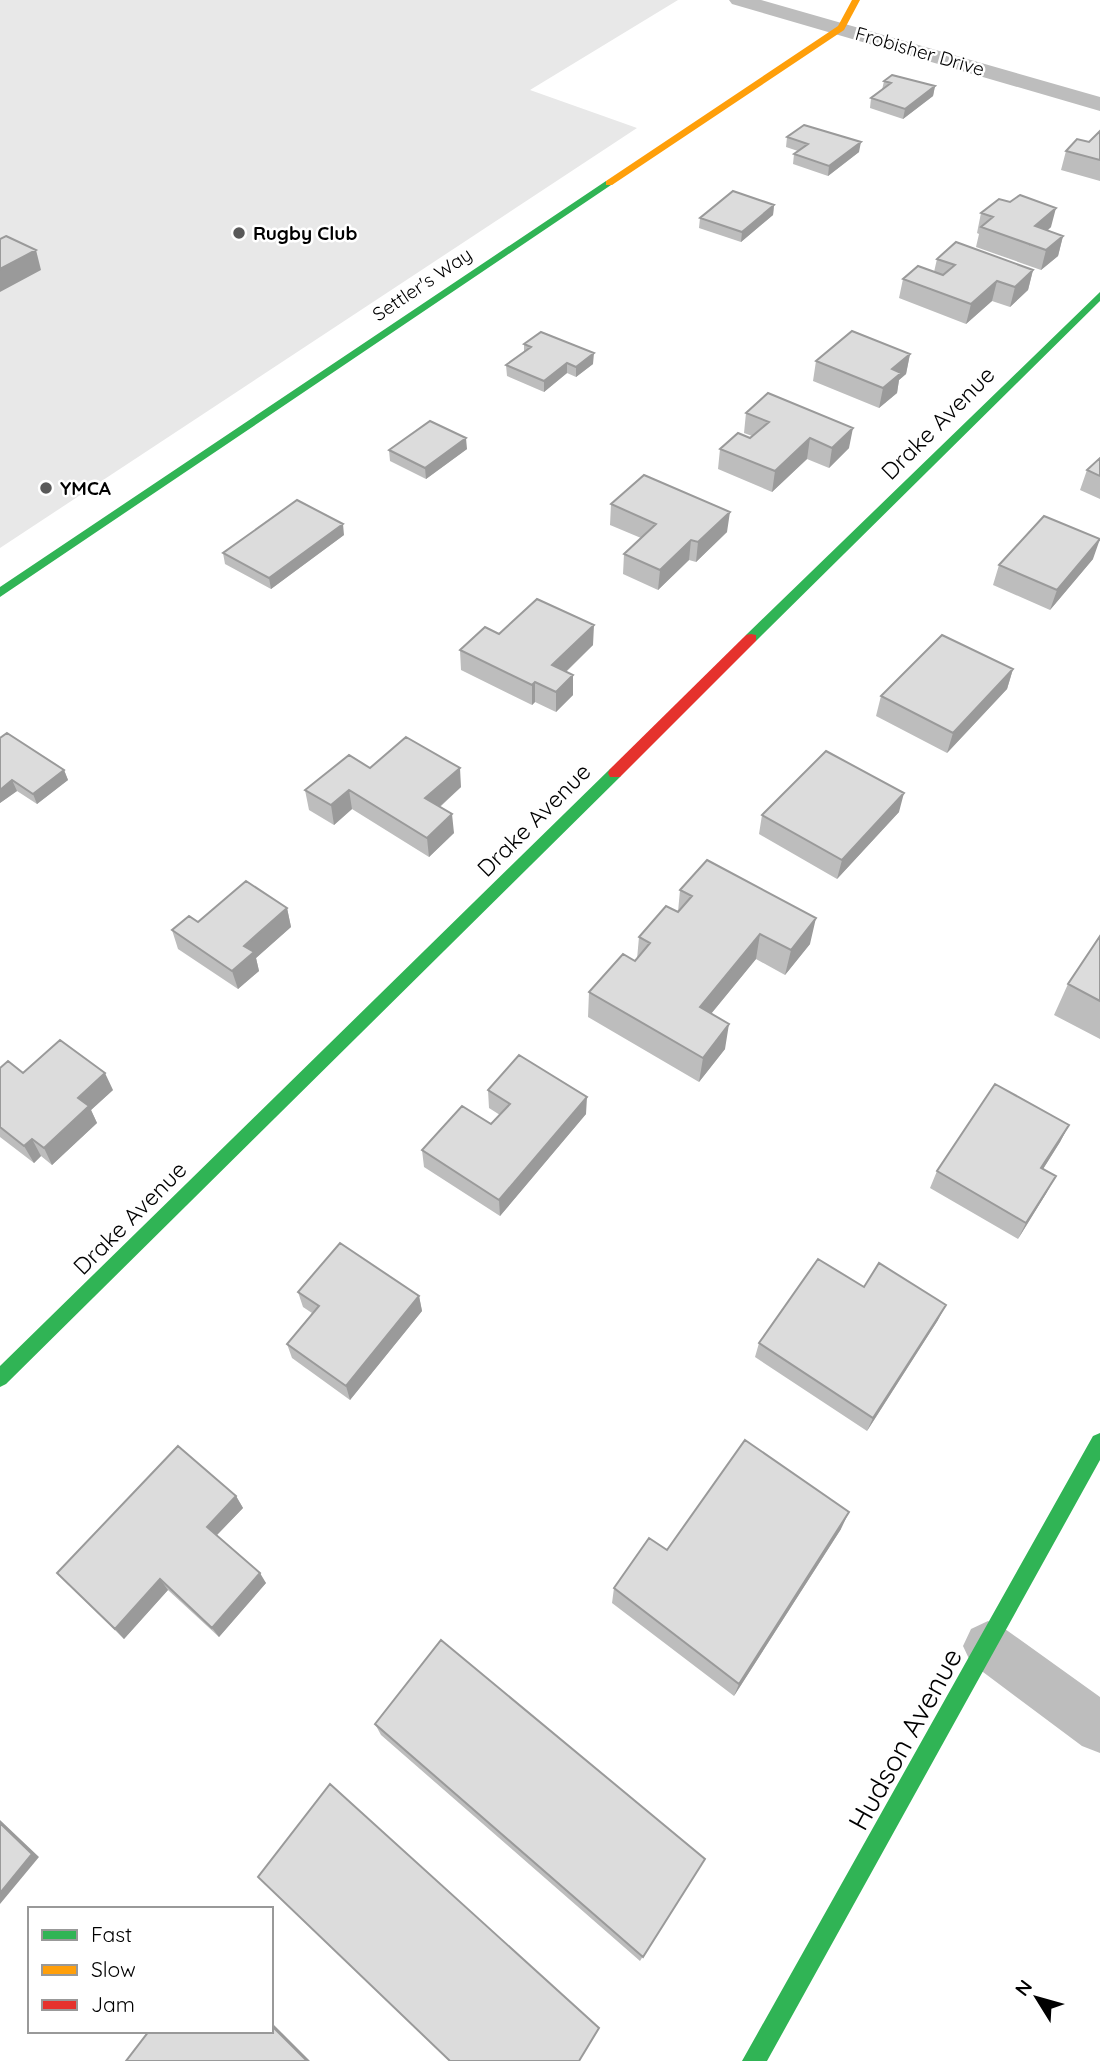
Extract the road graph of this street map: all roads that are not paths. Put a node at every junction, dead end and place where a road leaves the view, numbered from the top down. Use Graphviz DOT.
graph roads {
  1 [pos="739,0"];
  2 [pos="856,0"];
  3 [pos="841,28"];
  4 [pos="1100,104"];
  5 [pos="1100,295"];
  6 [pos="0,593"];
  7 [pos="0,1378"];
  8 [pos="1100,1441"];
  9 [pos="988,1646"];
  10 [pos="1100,1728"];
  11 [pos="754,2061"];
  1 -- 3 [label="street, Frobisher Drive"];
  2 -- 3 [label="street, Settler's Way"];
  3 -- 4 [label="street, Frobisher Drive"];
  3 -- 6 [label="street, Settler's Way"];
  5 -- 7 [label="street, Drake Avenue"];
  8 -- 9 [label="street, Hudson Avenue"];
  9 -- 10 [label="street"];
  9 -- 11 [label="street, Hudson Avenue"];
}
